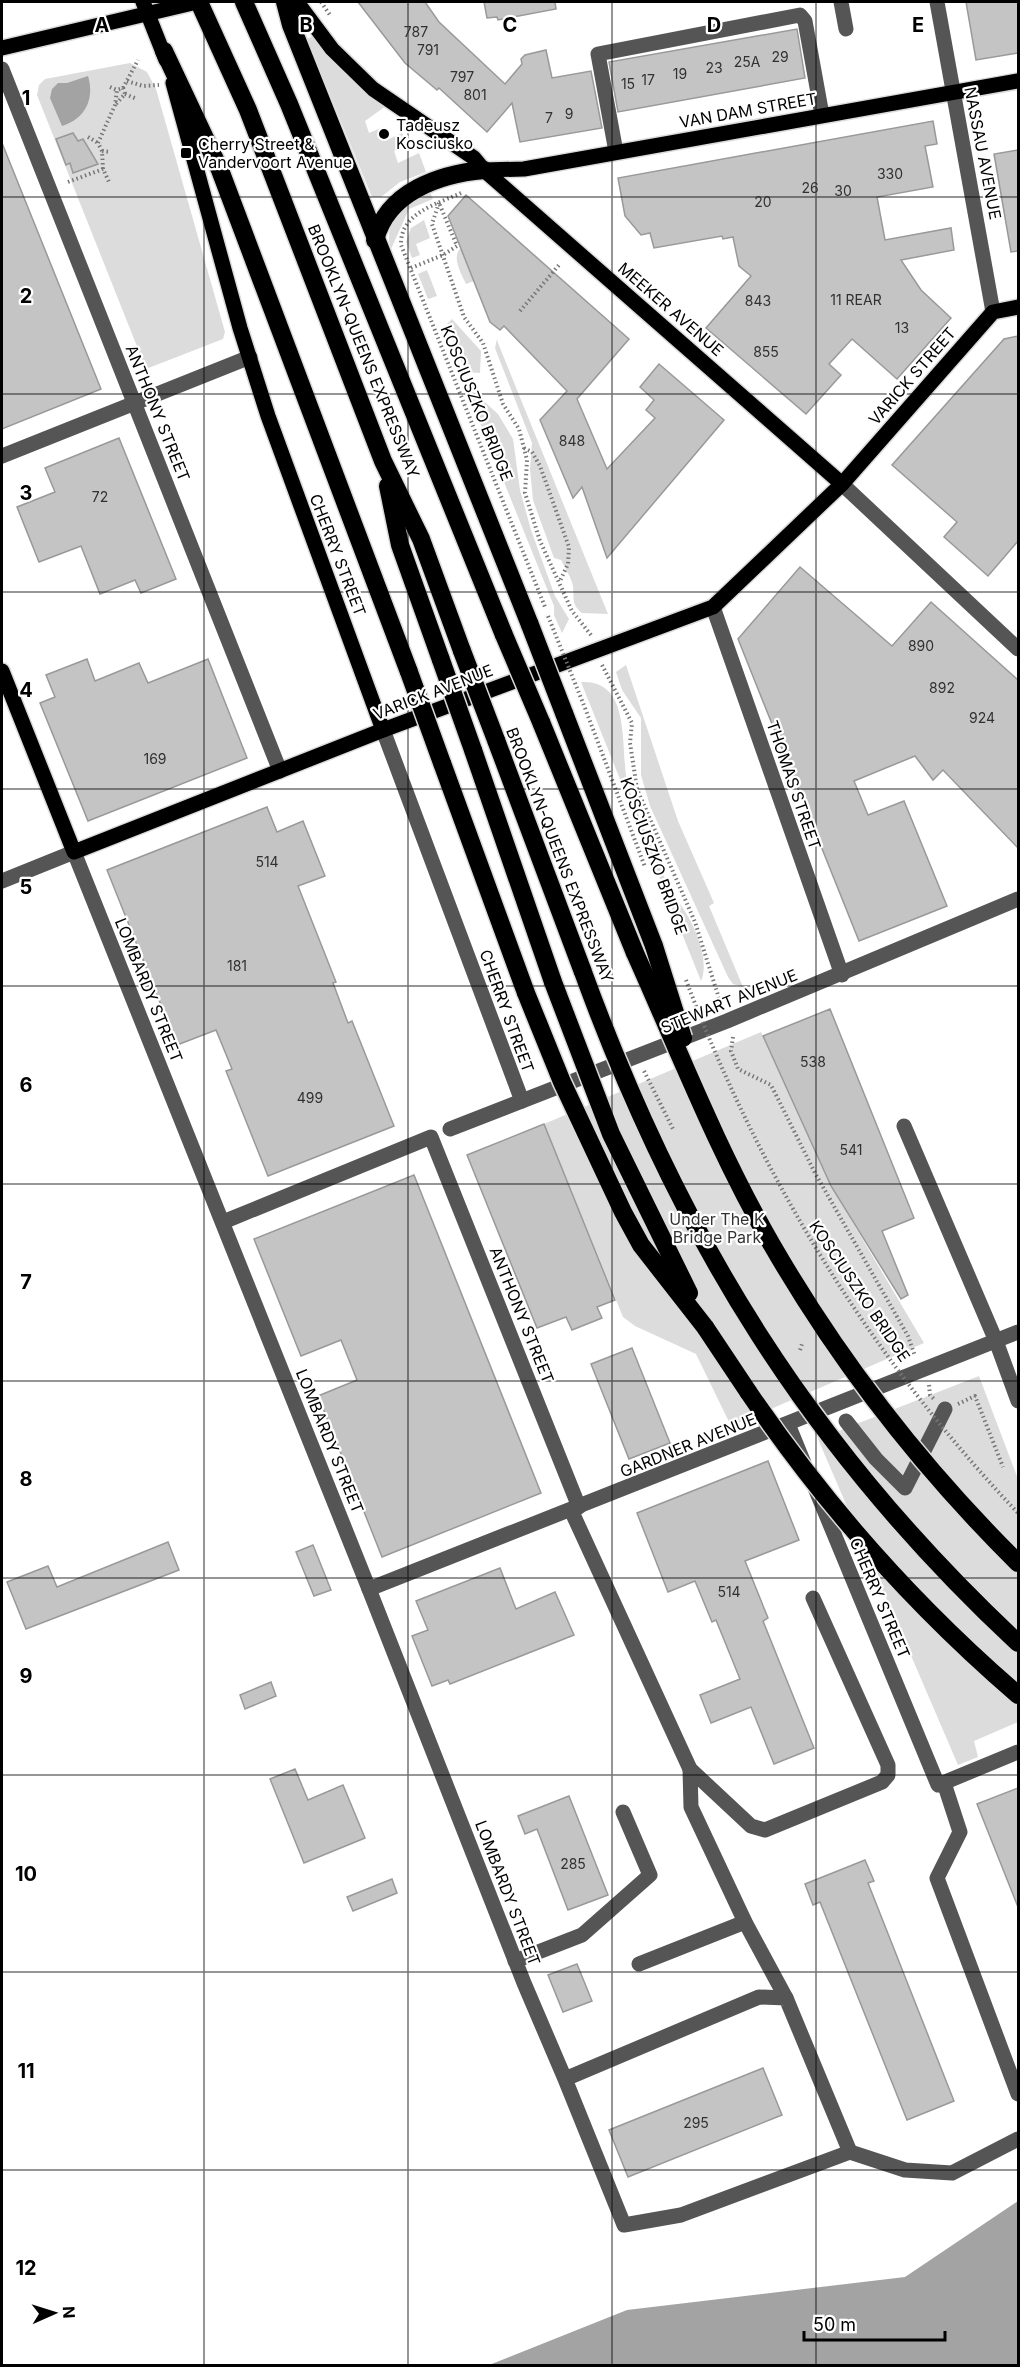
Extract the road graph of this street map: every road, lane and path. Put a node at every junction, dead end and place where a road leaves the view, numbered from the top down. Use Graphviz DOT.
graph roads {
  1 [pos="198,2"];
  2 [pos="244,2"];
  3 [pos="285,2"];
  4 [pos="297,2"];
  5 [pos="321,2"];
  6 [pos="841,2"];
  7 [pos="937,2"];
  8 [pos="145,7"];
  9 [pos="331,17"];
  10 [pos="846,30"];
  11 [pos="2,48"];
  12 [pos="164,51"];
  13 [pos="138,60"];
  14 [pos="2,69"];
  15 [pos="127,81"];
  16 [pos="1018,81"];
  17 [pos="160,85"];
  18 [pos="110,87"];
  19 [pos="123,88"];
  20 [pos="117,90"];
  21 [pos="953,92"];
  22 [pos="125,94"];
  23 [pos="137,99"];
  24 [pos="115,105"];
  25 [pos="822,115"];
  26 [pos="88,137"];
  27 [pos="98,143"];
  28 [pos="102,151"];
  29 [pos="110,152"];
  30 [pos="616,152"];
  31 [pos="103,169"];
  32 [pos="484,170"];
  33 [pos="68,182"];
  34 [pos="109,182"];
  35 [pos="465,192"];
  36 [pos="440,203"];
  37 [pos="375,240"];
  38 [pos="443,255"];
  39 [pos="559,266"];
  40 [pos="411,268"];
  41 [pos="1018,307"];
  42 [pos="520,311"];
  43 [pos="993,312"];
  44 [pos="250,357"];
  45 [pos="135,403"];
  46 [pos="524,448"];
  47 [pos="2,456"];
  48 [pos="383,461"];
  49 [pos="842,484"];
  50 [pos="559,582"];
  51 [pos="713,607"];
  52 [pos="596,649"];
  53 [pos="1018,649"];
  54 [pos="602,665"];
  55 [pos="2,670"];
  56 [pos="384,730"];
  57 [pos="280,771"];
  58 [pos="74,852"];
  59 [pos="648,875"];
  60 [pos="2,881"];
  61 [pos="1018,899"];
  62 [pos="842,975"];
  63 [pos="684,976"];
  64 [pos="642,1067"];
  65 [pos="522,1101"];
  66 [pos="711,1122"];
  67 [pos="904,1126"];
  68 [pos="450,1129"];
  69 [pos="673,1129"];
  70 [pos="223,1222"];
  71 [pos="705,1327"];
  72 [pos="1018,1332"];
  73 [pos="996,1341"];
  74 [pos="802,1344"];
  75 [pos="800,1350"];
  76 [pos="928,1384"];
  77 [pos="1018,1401"];
  78 [pos="945,1409"];
  79 [pos="846,1421"];
  80 [pos="788,1424"];
  81 [pos="1003,1467"];
  82 [pos="575,1508"];
  83 [pos="1018,1513"];
  84 [pos="1018,1563"];
  85 [pos="369,1588"];
  86 [pos="813,1598"];
  87 [pos="1018,1642"];
  88 [pos="1018,1695"];
  89 [pos="1018,1752"];
  90 [pos="690,1769"];
  91 [pos="941,1784"];
  92 [pos="623,1812"];
  93 [pos="745,1922"];
  94 [pos="515,1961"];
  95 [pos="639,1964"];
  96 [pos="786,1998"];
  97 [pos="566,2079"];
  98 [pos="1018,2094"];
  99 [pos="1018,2139"];
  100 [pos="850,2152"];
  1 -- 8 [label="main road"];
  1 -- 48 [label="highway, BROOKLYN-QUEENS EXPRESSWAY"];
  2 -- 66 [label="highway, BROOKLYN-QUEENS EXPRESSWAY, bridge"];
  3 -- 37 [label="highway"];
  4 -- 32 [label="main road, MEEKER AVENUE"];
  5 -- 9 [label="path"];
  6 -- 10 [label="street"];
  7 -- 21 [label="street, NASSAU AVENUE"];
  8 -- 11 [label="main road"];
  8 -- 12 [label="main road, CHERRY STREET"];
  12 -- 44 [label="main road, CHERRY STREET"];
  12 -- 71 [label="highway, bridge"];
  13 -- 15 [label="path"];
  14 -- 45 [label="street, ANTHONY STREET"];
  15 -- 17 [label="path"];
  15 -- 19 [label="path"];
  16 -- 21 [label="main road, VAN DAM STREET"];
  18 -- 20 [label="path"];
  19 -- 20 [label="path"];
  19 -- 22 [label="path"];
  20 -- 24 [label="path"];
  21 -- 25 [label="main road, VAN DAM STREET"];
  21 -- 43 [label="street, NASSAU AVENUE"];
  22 -- 23 [label="path"];
  22 -- 24 [label="path"];
  24 -- 27 [label="path"];
  25 -- 30 [label="main road, VAN DAM STREET"];
  25 -- 30 [label="street"];
  26 -- 27 [label="path"];
  27 -- 28 [label="path"];
  28 -- 29 [label="path"];
  28 -- 31 [label="path"];
  30 -- 32 [label="main road, VAN DAM STREET"];
  31 -- 33 [label="path"];
  31 -- 34 [label="path"];
  32 -- 37 [label="highway"];
  32 -- 49 [label="main road, MEEKER AVENUE"];
  35 -- 36 [label="path, KOSCIUSZKO BRIDGE"];
  36 -- 38 [label="path"];
  36 -- 38 [label="path"];
  36 -- 40 [label="path, KOSCIUSZKO BRIDGE"];
  37 -- 66 [label="highway, bridge"];
  38 -- 40 [label="path"];
  38 -- 46 [label="path"];
  39 -- 42 [label="path"];
  40 -- 59 [label="path, KOSCIUSZKO BRIDGE, bridge"];
  41 -- 43 [label="main road"];
  43 -- 49 [label="main road, VARICK STREET"];
  44 -- 45 [label="street"];
  44 -- 56 [label="main road, CHERRY STREET"];
  45 -- 47 [label="street"];
  45 -- 57 [label="street, ANTHONY STREET"];
  46 -- 50 [label="path"];
  46 -- 50 [label="path"];
  48 -- 71 [label="highway, bridge"];
  48 -- 87 [label="highway, BROOKLYN-QUEENS EXPRESSWAY, bridge"];
  49 -- 51 [label="main road, VARICK AVENUE"];
  49 -- 53 [label="street, MEEKER AVENUE"];
  50 -- 52 [label="path"];
  51 -- 52 [label="main road, VARICK AVENUE"];
  51 -- 62 [label="street, THOMAS STREET"];
  52 -- 54 [label="path"];
  52 -- 56 [label="main road, VARICK AVENUE"];
  55 -- 58 [label="main road, LOMBARDY STREET"];
  56 -- 57 [label="main road, VARICK AVENUE"];
  56 -- 65 [label="street, CHERRY STREET"];
  57 -- 58 [label="main road, VARICK AVENUE"];
  58 -- 60 [label="street, VARICK AVENUE"];
  58 -- 70 [label="street, LOMBARDY STREET"];
  61 -- 62 [label="street, STEWART AVENUE"];
  62 -- 65 [label="street, STEWART AVENUE"];
  63 -- 83 [label="path, KOSCIUSZKO BRIDGE, bridge"];
  64 -- 69 [label="path"];
  65 -- 68 [label="street, STEWART AVENUE"];
  66 -- 84 [label="highway, BROOKLYN-QUEENS EXPRESSWAY, bridge"];
  67 -- 73 [label="street"];
  70 -- 82 [label="street, ANTHONY STREET"];
  70 -- 85 [label="street, LOMBARDY STREET"];
  71 -- 88 [label="highway, bridge"];
  72 -- 73 [label="street, GARDNER AVENUE"];
  73 -- 77 [label="street"];
  73 -- 80 [label="street, GARDNER AVENUE"];
  74 -- 75 [label="path"];
  76 -- 78 [label="path"];
  78 -- 79 [label="street"];
  78 -- 81 [label="path"];
  80 -- 82 [label="street, GARDNER AVENUE"];
  80 -- 91 [label="street, CHERRY STREET"];
  82 -- 85 [label="street, GARDNER AVENUE"];
  82 -- 90 [label="street, ANTHONY STREET"];
  85 -- 94 [label="street, LOMBARDY STREET"];
  86 -- 90 [label="street"];
  89 -- 91 [label="street"];
  90 -- 93 [label="street"];
  91 -- 98 [label="street, CHERRY STREET"];
  92 -- 94 [label="street"];
  93 -- 95 [label="street"];
  93 -- 96 [label="street"];
  94 -- 97 [label="street, LOMBARDY STREET"];
  96 -- 97 [label="street"];
  96 -- 100 [label="street"];
  97 -- 100 [label="street, LOMBARDY STREET"];
  99 -- 100 [label="street"];
}
